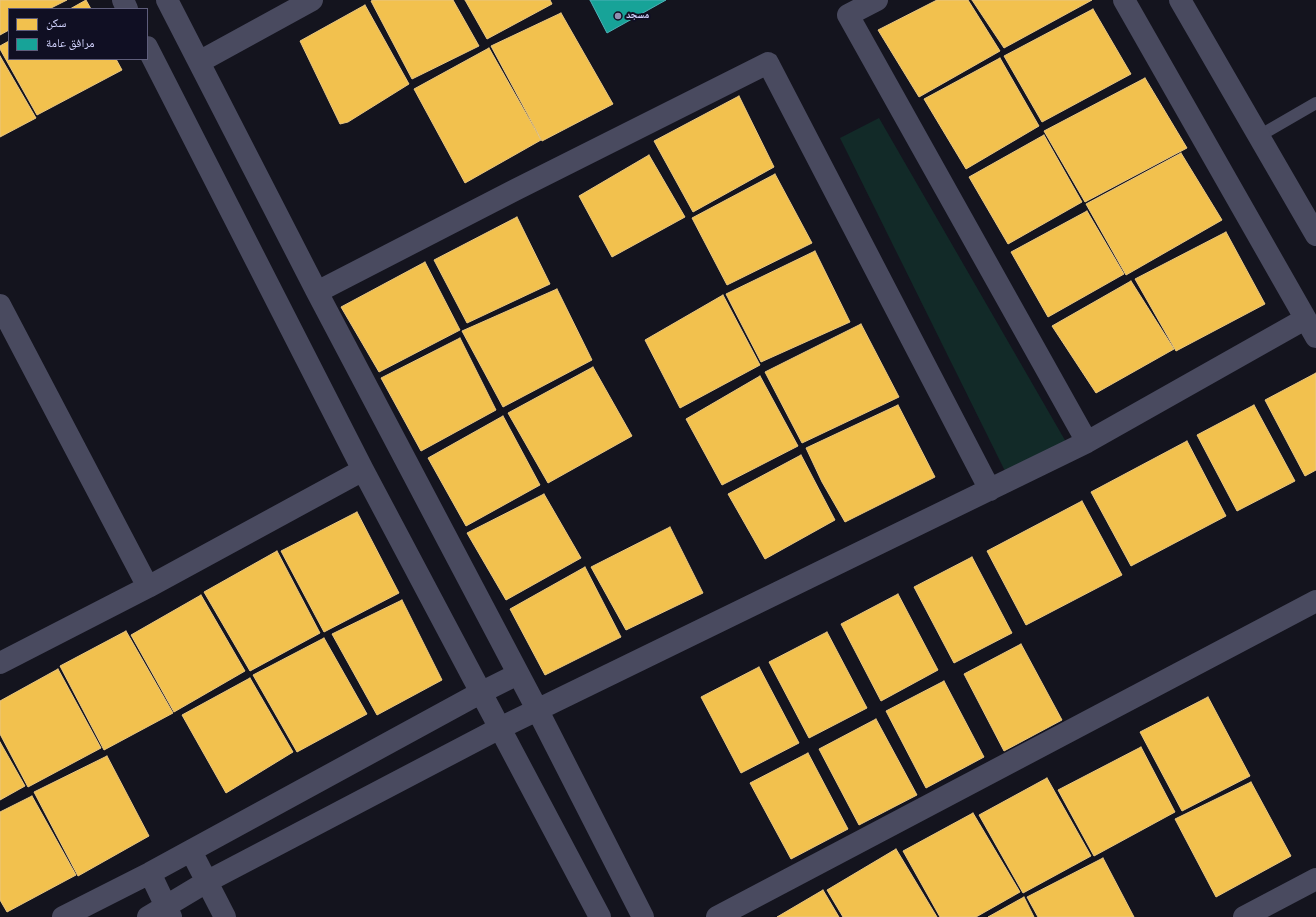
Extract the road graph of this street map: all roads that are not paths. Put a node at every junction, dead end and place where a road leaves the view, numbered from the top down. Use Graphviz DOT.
graph roads {
  1 [pos="167,0"];
  2 [pos="312,0"];
  3 [pos="877,0"];
  4 [pos="1124,0"];
  5 [pos="1180,0"];
  6 [pos="148,49"];
  7 [pos="199,62"];
  8 [pos="1316,103"];
  9 [pos="1259,136"];
  10 [pos="1316,235"];
  11 [pos="317,292"];
  12 [pos="0,305"];
  13 [pos="1311,328"];
  14 [pos="1086,442"];
  15 [pos="363,470"];
  16 [pos="990,490"];
  17 [pos="148,588"];
  18 [pos="1316,601"];
  19 [pos="0,663"];
  20 [pos="518,674"];
  21 [pos="480,693"];
  22 [pos="538,710"];
  23 [pos="500,728"];
  24 [pos="191,851"];
  25 [pos="150,873"];
  26 [pos="1316,879"];
  27 [pos="208,881"];
  28 [pos="161,914"];
  29 [pos="63,917"];
  30 [pos="225,917"];
  31 [pos="600,917"];
  32 [pos="643,917"];
  33 [pos="717,917"];
  34 [pos="1244,917"];
  1 -- 7 [label="street"];
  2 -- 7 [label="street"];
  3 -- 14 [label="street"];
  4 -- 13 [label="street"];
  5 -- 9 [label="street"];
  6 -- 15 [label="street"];
  7 -- 11 [label="street"];
  8 -- 9 [label="lane"];
  9 -- 10 [label="street"];
  11 -- 16 [label="street"];
  11 -- 20 [label="street"];
  12 -- 17 [label="street"];
  13 -- 14 [label="street"];
  14 -- 16 [label="street"];
  15 -- 17 [label="street"];
  15 -- 21 [label="street"];
  16 -- 22 [label="street"];
  17 -- 19 [label="street"];
  18 -- 33 [label="street"];
  20 -- 21 [label="street"];
  20 -- 22 [label="street"];
  21 -- 23 [label="street"];
  21 -- 24 [label="street"];
  22 -- 23 [label="street"];
  22 -- 32 [label="street"];
  23 -- 27 [label="street"];
  23 -- 31 [label="street"];
  24 -- 25 [label="street"];
  24 -- 27 [label="street"];
  25 -- 28 [label="street"];
  25 -- 29 [label="street"];
  26 -- 34 [label="street"];
  27 -- 28 [label="street"];
  27 -- 30 [label="street"];
}
